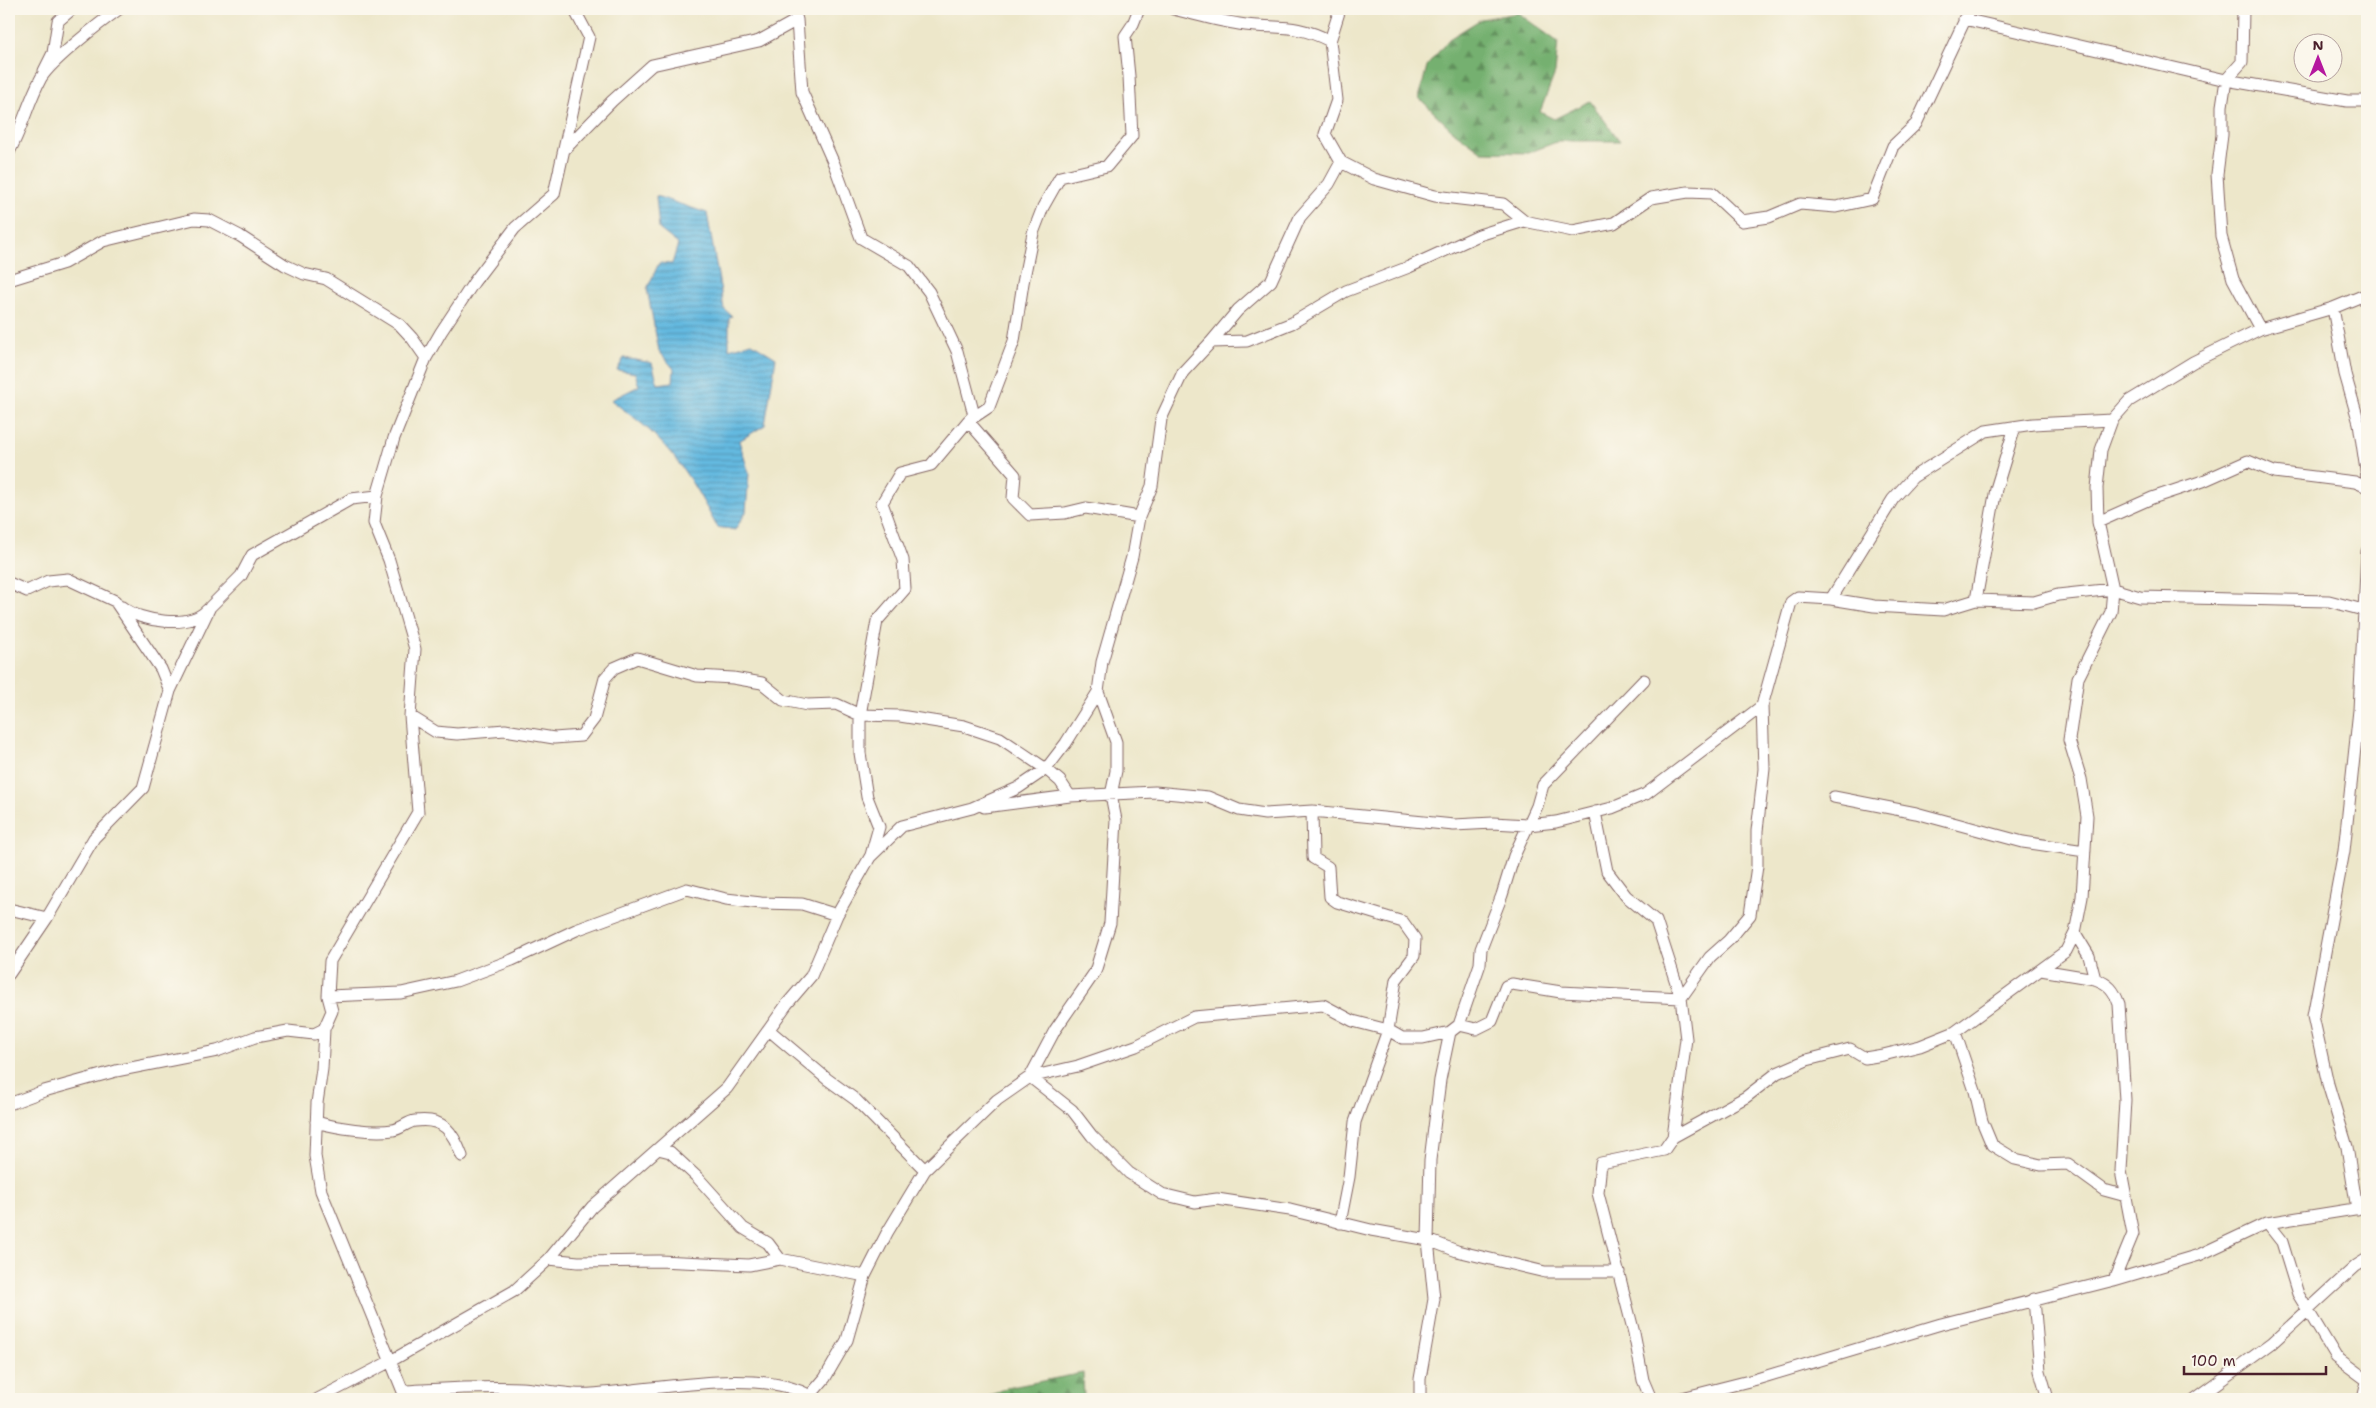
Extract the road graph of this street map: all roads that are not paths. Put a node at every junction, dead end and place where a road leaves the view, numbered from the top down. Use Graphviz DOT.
graph roads {
  1 [pos="61,9"];
  2 [pos="72,9"];
  3 [pos="119,9"];
  4 [pos="574,9"];
  5 [pos="1138,9"];
  6 [pos="1174,9"];
  7 [pos="1340,9"];
  8 [pos="2243,9"];
  9 [pos="1967,14"];
  10 [pos="796,15"];
  11 [pos="58,21"];
  12 [pos="1330,41"];
  13 [pos="42,77"];
  14 [pos="2226,80"];
  15 [pos="2367,101"];
  16 [pos="565,149"];
  17 [pos="9,152"];
  18 [pos="1341,162"];
  19 [pos="1524,220"];
  20 [pos="9,280"];
  21 [pos="2367,294"];
  22 [pos="2332,308"];
  23 [pos="2260,329"];
  24 [pos="1211,342"];
  25 [pos="426,358"];
  26 [pos="2112,420"];
  27 [pos="968,421"];
  28 [pos="2015,427"];
  29 [pos="2367,477"];
  30 [pos="2367,487"];
  31 [pos="377,496"];
  32 [pos="1139,517"];
  33 [pos="2098,522"];
  34 [pos="2367,551"];
  35 [pos="9,583"];
  36 [pos="2113,589"];
  37 [pos="1831,599"];
  38 [pos="1976,600"];
  39 [pos="115,602"];
  40 [pos="210,607"];
  41 [pos="2362,610"];
  42 [pos="1644,680"];
  43 [pos="170,691"];
  44 [pos="1098,692"];
  45 [pos="1762,706"];
  46 [pos="860,715"];
  47 [pos="410,716"];
  48 [pos="1046,769"];
  49 [pos="1111,795"];
  50 [pos="1070,796"];
  51 [pos="1834,797"];
  52 [pos="972,808"];
  53 [pos="1312,811"];
  54 [pos="1595,812"];
  55 [pos="1528,825"];
  56 [pos="2085,850"];
  57 [pos="870,857"];
  58 [pos="9,909"];
  59 [pos="837,915"];
  60 [pos="47,918"];
  61 [pos="2075,933"];
  62 [pos="2041,970"];
  63 [pos="9,974"];
  64 [pos="2095,978"];
  65 [pos="328,996"];
  66 [pos="1681,998"];
  67 [pos="1455,1028"];
  68 [pos="324,1030"];
  69 [pos="769,1030"];
  70 [pos="1388,1030"];
  71 [pos="1955,1032"];
  72 [pos="1030,1077"];
  73 [pos="9,1104"];
  74 [pos="316,1122"];
  75 [pos="1673,1137"];
  76 [pos="658,1149"];
  77 [pos="462,1156"];
  78 [pos="925,1170"];
  79 [pos="2126,1196"];
  80 [pos="2362,1208"];
  81 [pos="1340,1222"];
  82 [pos="2266,1223"];
  83 [pos="1428,1240"];
  84 [pos="780,1258"];
  85 [pos="549,1259"];
  86 [pos="2367,1259"];
  87 [pos="1619,1272"];
  88 [pos="865,1276"];
  89 [pos="2114,1280"];
  90 [pos="2034,1299"];
  91 [pos="2306,1310"];
  92 [pos="390,1362"];
  93 [pos="2367,1381"];
  94 [pos="404,1395"];
  95 [pos="808,1398"];
  96 [pos="318,1399"];
  97 [pos="1420,1399"];
  98 [pos="1651,1399"];
  99 [pos="1678,1399"];
  100 [pos="2048,1399"];
  101 [pos="2195,1399"];
  102 [pos="2363,1399"];
  1 -- 11 [label="street"];
  2 -- 11 [label="street"];
  3 -- 13 [label="street"];
  4 -- 16 [label="street"];
  5 -- 27 [label="street"];
  6 -- 12 [label="street"];
  7 -- 12 [label="street"];
  8 -- 14 [label="street"];
  9 -- 14 [label="street"];
  9 -- 19 [label="street"];
  10 -- 16 [label="street"];
  10 -- 27 [label="street"];
  11 -- 13 [label="street"];
  12 -- 18 [label="street"];
  13 -- 17 [label="street"];
  14 -- 15 [label="street"];
  14 -- 23 [label="street"];
  16 -- 25 [label="street"];
  18 -- 19 [label="street"];
  18 -- 24 [label="street"];
  19 -- 24 [label="street"];
  20 -- 25 [label="street"];
  21 -- 22 [label="street"];
  22 -- 23 [label="street"];
  22 -- 29 [label="street"];
  23 -- 26 [label="street"];
  24 -- 32 [label="street"];
  25 -- 31 [label="street"];
  26 -- 28 [label="street"];
  26 -- 33 [label="street"];
  27 -- 32 [label="street"];
  27 -- 46 [label="street"];
  28 -- 37 [label="street"];
  28 -- 38 [label="street"];
  30 -- 33 [label="street"];
  31 -- 40 [label="street"];
  31 -- 47 [label="street"];
  32 -- 44 [label="street"];
  33 -- 36 [label="street"];
  34 -- 41 [label="street"];
  35 -- 39 [label="street"];
  36 -- 38 [label="street"];
  36 -- 41 [label="street"];
  36 -- 56 [label="street"];
  37 -- 38 [label="street"];
  37 -- 45 [label="street"];
  39 -- 40 [label="street"];
  39 -- 43 [label="street"];
  40 -- 43 [label="street"];
  41 -- 80 [label="street"];
  42 -- 55 [label="street"];
  43 -- 60 [label="street"];
  44 -- 48 [label="street"];
  44 -- 49 [label="street"];
  45 -- 54 [label="street"];
  45 -- 66 [label="street"];
  46 -- 47 [label="street"];
  46 -- 48 [label="street"];
  46 -- 57 [label="street"];
  47 -- 65 [label="street"];
  48 -- 50 [label="street"];
  48 -- 52 [label="street"];
  49 -- 50 [label="street"];
  49 -- 53 [label="street"];
  49 -- 72 [label="street"];
  50 -- 52 [label="street"];
  51 -- 56 [label="street"];
  52 -- 57 [label="street"];
  53 -- 55 [label="street"];
  53 -- 70 [label="street"];
  54 -- 55 [label="street"];
  54 -- 66 [label="street"];
  55 -- 67 [label="street"];
  56 -- 61 [label="street"];
  57 -- 59 [label="street"];
  58 -- 60 [label="street"];
  59 -- 65 [label="street"];
  59 -- 69 [label="street"];
  60 -- 63 [label="street"];
  61 -- 62 [label="street"];
  61 -- 64 [label="street"];
  62 -- 64 [label="street"];
  62 -- 71 [label="street"];
  64 -- 79 [label="street"];
  65 -- 68 [label="street"];
  66 -- 67 [label="street"];
  66 -- 75 [label="street"];
  67 -- 70 [label="street"];
  67 -- 83 [label="street"];
  68 -- 73 [label="street"];
  68 -- 74 [label="street"];
  69 -- 76 [label="street"];
  69 -- 78 [label="street"];
  70 -- 72 [label="street"];
  70 -- 81 [label="street"];
  71 -- 75 [label="street"];
  71 -- 79 [label="street"];
  72 -- 78 [label="street"];
  72 -- 81 [label="street"];
  74 -- 77 [label="street"];
  74 -- 92 [label="street"];
  75 -- 87 [label="street"];
  76 -- 84 [label="street"];
  76 -- 85 [label="street"];
  78 -- 88 [label="street"];
  79 -- 89 [label="street"];
  80 -- 82 [label="street"];
  81 -- 83 [label="street"];
  82 -- 89 [label="street"];
  82 -- 91 [label="street"];
  83 -- 87 [label="street"];
  83 -- 97 [label="street"];
  84 -- 85 [label="street"];
  84 -- 88 [label="street"];
  85 -- 92 [label="street"];
  86 -- 91 [label="street"];
  87 -- 98 [label="street"];
  88 -- 95 [label="street"];
  89 -- 90 [label="street"];
  90 -- 99 [label="street"];
  90 -- 100 [label="street"];
  91 -- 93 [label="street"];
  91 -- 101 [label="street"];
  92 -- 94 [label="street"];
  92 -- 96 [label="street"];
  93 -- 102 [label="street"];
  94 -- 95 [label="street"];
}
